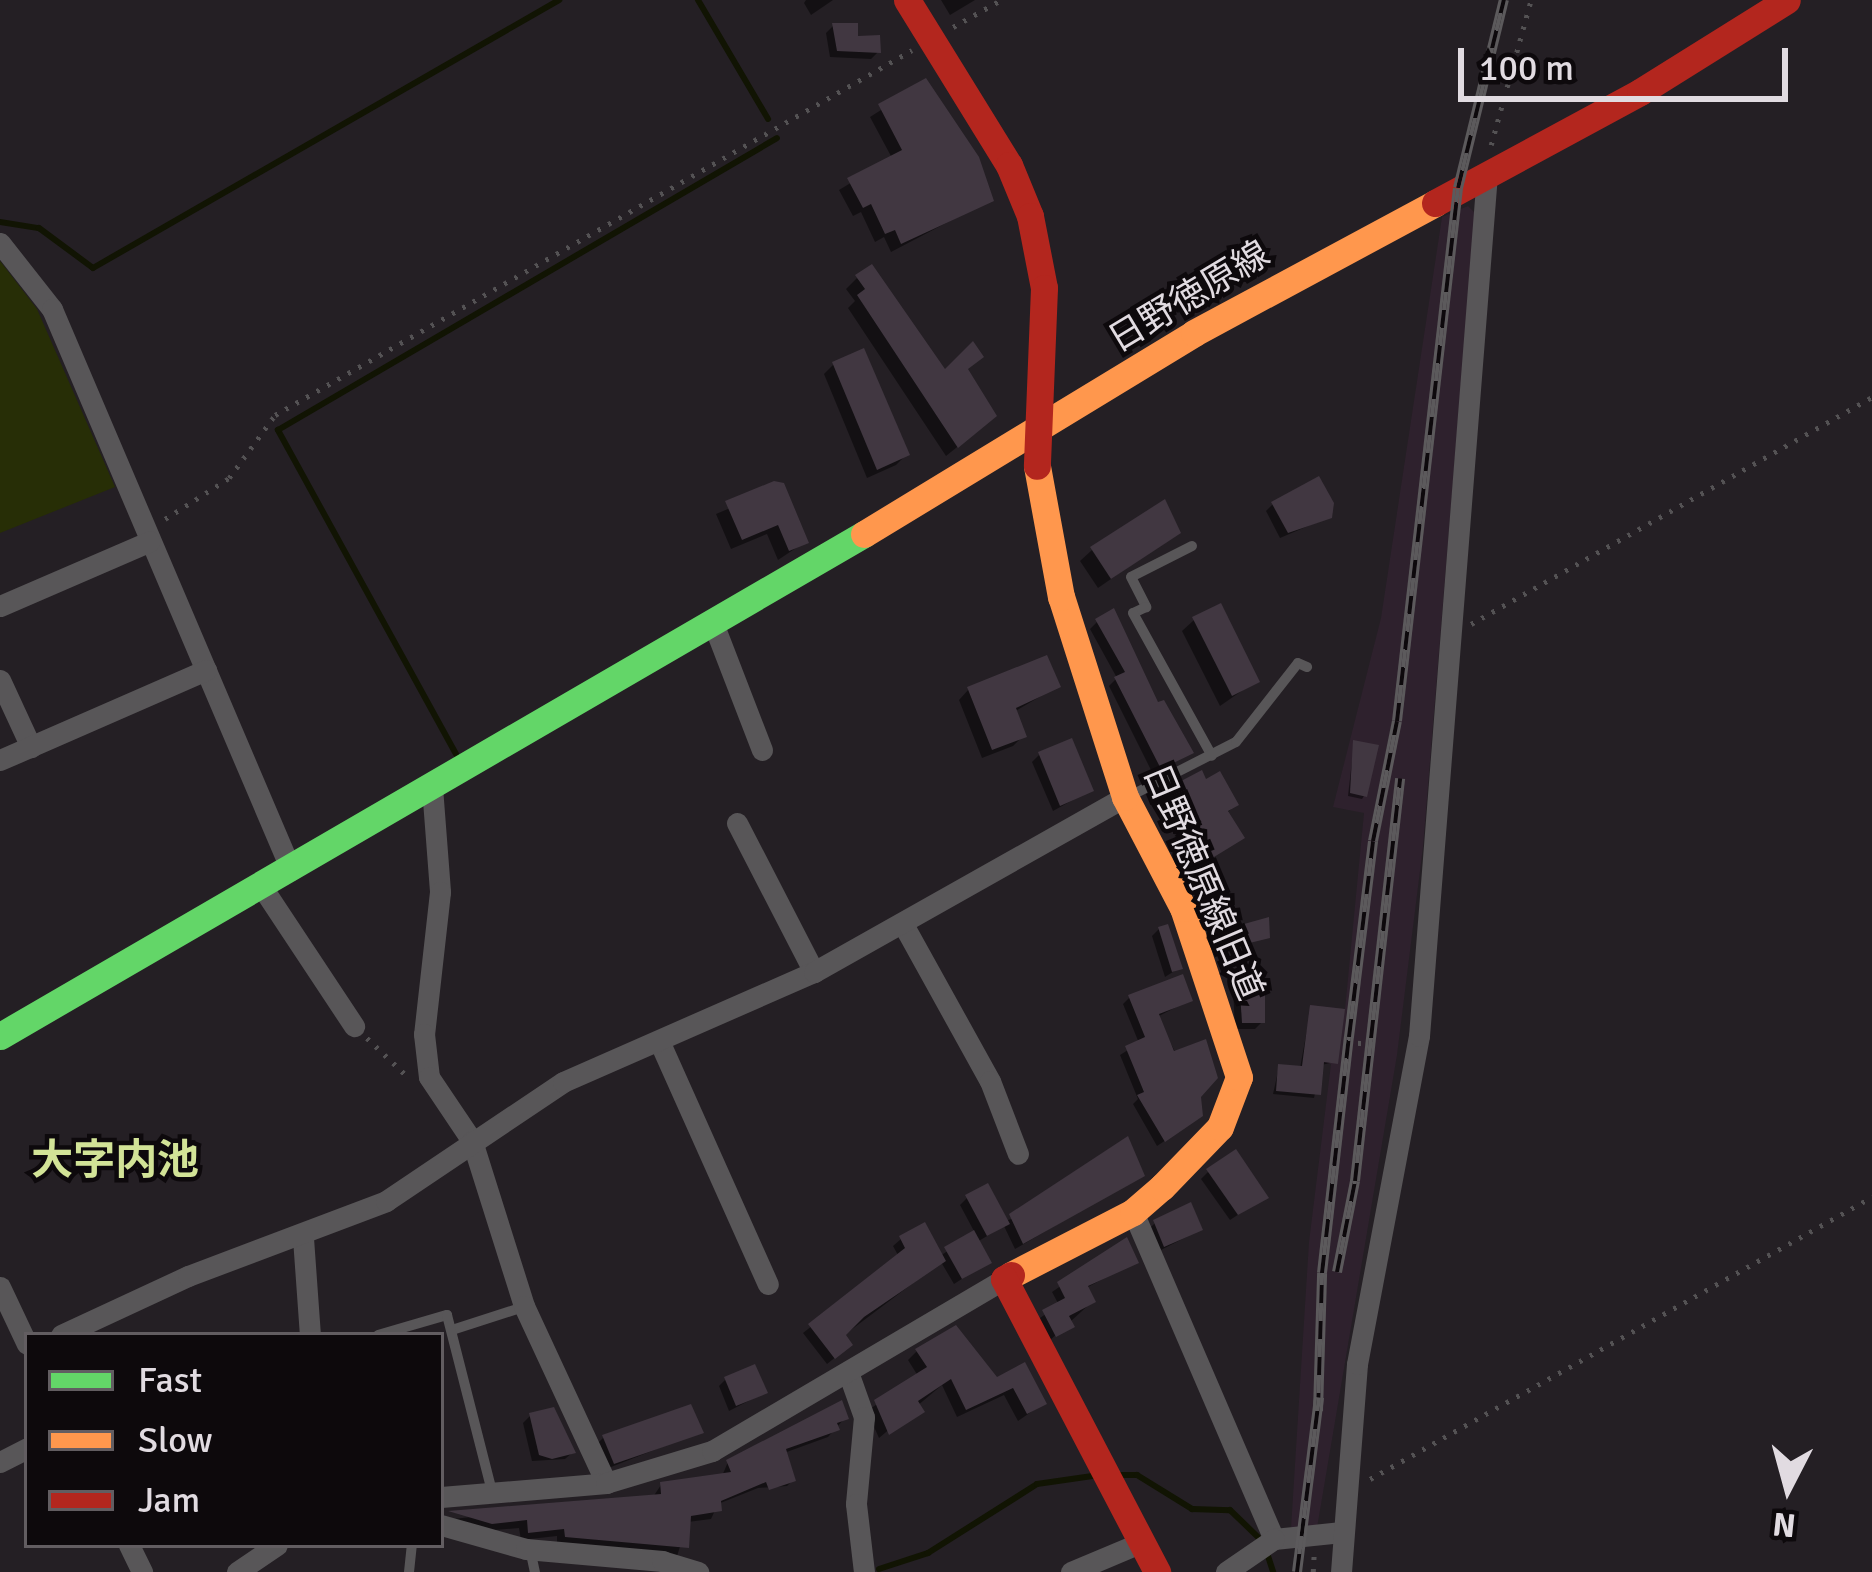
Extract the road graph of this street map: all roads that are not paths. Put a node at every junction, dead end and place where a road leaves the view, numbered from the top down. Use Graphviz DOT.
graph roads {
  1 [pos="907,0"];
  2 [pos="1787,0"];
  3 [pos="1487,174"];
  4 [pos="0,243"];
  5 [pos="1037,432"];
  6 [pos="147,536"];
  7 [pos="1192,546"];
  8 [pos="0,606"];
  9 [pos="713,623"];
  10 [pos="1307,667"];
  11 [pos="206,670"];
  12 [pos="0,680"];
  13 [pos="31,747"];
  14 [pos="762,750"];
  15 [pos="1211,756"];
  16 [pos="0,760"];
  17 [pos="432,788"];
  18 [pos="1125,797"];
  19 [pos="737,823"];
  20 [pos="291,870"];
  21 [pos="262,887"];
  22 [pos="904,926"];
  23 [pos="814,972"];
  24 [pos="354,1026"];
  25 [pos="0,1036"];
  26 [pos="660,1042"];
  27 [pos="472,1141"];
  28 [pos="1018,1154"];
  29 [pos="1133,1211"];
  30 [pos="303,1238"];
  31 [pos="1004,1279"];
  32 [pos="767,1284"];
  33 [pos="0,1287"];
  34 [pos="524,1306"];
  35 [pos="452,1330"];
  36 [pos="67,1332"];
  37 [pos="310,1332"];
  38 [pos="388,1332"];
  39 [pos="24,1338"];
  40 [pos="848,1372"];
  41 [pos="605,1484"];
  42 [pos="492,1492"];
  43 [pos="444,1497"];
  44 [pos="444,1526"];
  45 [pos="1342,1532"];
  46 [pos="1274,1539"];
  47 [pos="1140,1543"];
  48 [pos="273,1548"];
  49 [pos="533,1561"];
  50 [pos="237,1572"];
  51 [pos="698,1572"];
  52 [pos="864,1572"];
  53 [pos="1071,1572"];
  54 [pos="1157,1572"];
  55 [pos="1226,1572"];
  56 [pos="1341,1572"];
  1 -- 5 [label="street"];
  2 -- 3 [label="street, 日野徳原線"];
  3 -- 5 [label="street, 日野徳原線"];
  3 -- 45 [label="street"];
  4 -- 6 [label="street"];
  5 -- 9 [label="street, 日野徳原線"];
  5 -- 18 [label="street, 日野徳原線旧道"];
  6 -- 8 [label="street"];
  6 -- 11 [label="street"];
  7 -- 15 [label="lane"];
  9 -- 14 [label="street"];
  9 -- 17 [label="street, 日野徳原線"];
  10 -- 15 [label="lane"];
  11 -- 13 [label="street"];
  11 -- 20 [label="street"];
  12 -- 13 [label="street"];
  13 -- 16 [label="street"];
  15 -- 18 [label="lane"];
  17 -- 20 [label="street, 日野徳原線"];
  17 -- 27 [label="street"];
  18 -- 22 [label="street"];
  18 -- 29 [label="street, 日野徳原線旧道"];
  19 -- 23 [label="street"];
  20 -- 21 [label="street, 日野徳原線"];
  21 -- 24 [label="street"];
  21 -- 25 [label="street, 日野徳原線"];
  22 -- 23 [label="street"];
  22 -- 28 [label="street"];
  23 -- 26 [label="street"];
  26 -- 27 [label="street"];
  26 -- 32 [label="street"];
  27 -- 30 [label="street"];
  27 -- 34 [label="street"];
  29 -- 31 [label="street, 日野徳原線旧道"];
  29 -- 46 [label="street"];
  30 -- 36 [label="street"];
  30 -- 37 [label="street"];
  31 -- 40 [label="street"];
  31 -- 47 [label="street"];
  33 -- 39 [label="street"];
  34 -- 35 [label="lane"];
  34 -- 41 [label="street"];
  35 -- 38 [label="lane"];
  35 -- 42 [label="lane"];
  40 -- 41 [label="street"];
  40 -- 52 [label="street"];
  41 -- 42 [label="street"];
  42 -- 43 [label="street"];
  44 -- 49 [label="street"];
  45 -- 46 [label="street"];
  45 -- 56 [label="street"];
  46 -- 55 [label="street"];
  47 -- 53 [label="street"];
  47 -- 54 [label="street"];
  48 -- 50 [label="street"];
  49 -- 51 [label="street"];
}
